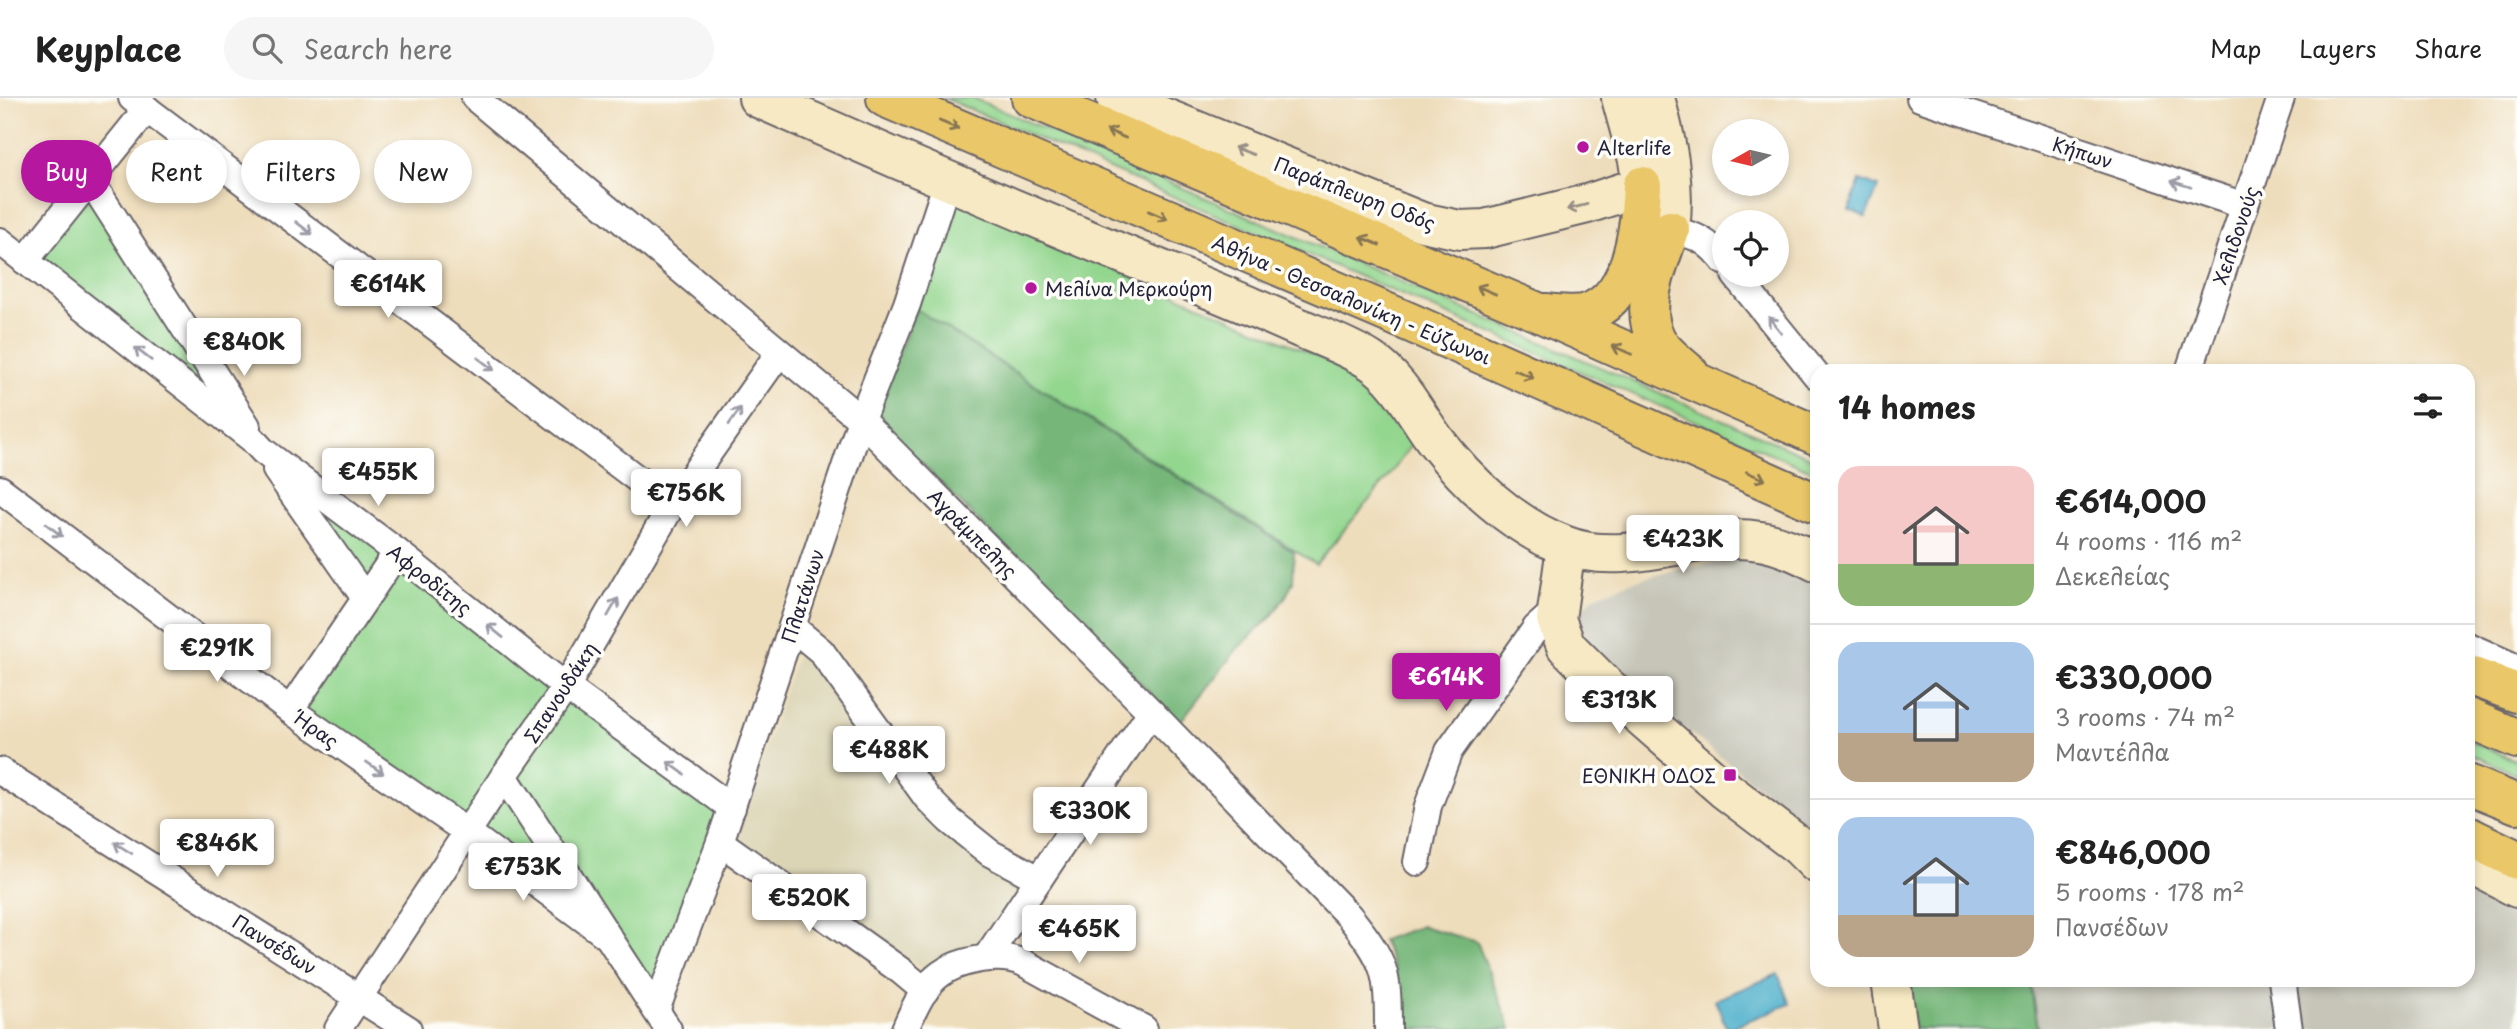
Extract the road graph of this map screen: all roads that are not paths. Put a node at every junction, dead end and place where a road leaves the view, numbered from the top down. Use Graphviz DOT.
graph roads {
  1 [pos="475,98"];
  2 [pos="758,98"];
  3 [pos="886,98"];
  4 [pos="1031,98"];
  5 [pos="1116,98"];
  6 [pos="1621,98"];
  7 [pos="1655,98"];
  8 [pos="1920,98"];
  9 [pos="2281,98"];
  10 [pos="140,104"];
  11 [pos="112,147"];
  12 [pos="947,182"];
  13 [pos="1642,187"];
  14 [pos="72,203"];
  15 [pos="105,203"];
  16 [pos="2245,206"];
  17 [pos="1670,230"];
  18 [pos="0,241"];
  19 [pos="1712,247"];
  20 [pos="25,261"];
  21 [pos="1745,287"];
  22 [pos="1540,313"];
  23 [pos="779,353"];
  24 [pos="2191,364"];
  25 [pos="1810,368"];
  26 [pos="1707,388"];
  27 [pos="861,420"];
  28 [pos="1810,432"];
  29 [pos="263,451"];
  30 [pos="0,489"];
  31 [pos="1810,500"];
  32 [pos="672,505"];
  33 [pos="1566,547"];
  34 [pos="397,552"];
  35 [pos="1810,559"];
  36 [pos="365,598"];
  37 [pos="1556,610"];
  38 [pos="792,627"];
  39 [pos="2475,649"];
  40 [pos="2517,668"];
  41 [pos="2475,678"];
  42 [pos="566,688"];
  43 [pos="2517,694"];
  44 [pos="290,710"];
  45 [pos="1152,712"];
  46 [pos="2475,721"];
  47 [pos="2517,739"];
  48 [pos="0,771"];
  49 [pos="504,776"];
  50 [pos="2475,787"];
  51 [pos="2517,804"];
  52 [pos="732,808"];
  53 [pos="467,832"];
  54 [pos="2475,839"];
  55 [pos="720,842"];
  56 [pos="1810,857"];
  57 [pos="2517,860"];
  58 [pos="1417,862"];
  59 [pos="2475,866"];
  60 [pos="1039,879"];
  61 [pos="2517,888"];
  62 [pos="607,936"];
  63 [pos="992,958"];
  64 [pos="1892,987"];
  65 [pos="2283,987"];
  66 [pos="925,991"];
  67 [pos="359,996"];
  68 [pos="662,1019"];
  69 [pos="338,1029"];
  70 [pos="408,1029"];
  71 [pos="905,1029"];
  72 [pos="1144,1029"];
  73 [pos="1388,1029"];
  74 [pos="1898,1029"];
  75 [pos="2289,1029"];
  1 -- 23 [label="street, Αγράμπελης"];
  2 -- 12 [label="main road"];
  3 -- 31 [label="highway, Αθήνα - Θεσσαλονίκη - Εύζωνοι, one-way"];
  22 -- 4 [label="highway, one-way"];
  13 -- 5 [label="main road, Παράπλευρη Οδός, one-way"];
  6 -- 13 [label="main road"];
  7 -- 17 [label="main road"];
  16 -- 8 [label="street, Κήπων, one-way"];
  9 -- 16 [label="street, Χελιδονούς"];
  10 -- 11 [label="street"];
  10 -- 32 [label="street, one-way"];
  12 -- 27 [label="street, Πλατάνων"];
  12 -- 33 [label="main road"];
  13 -- 22 [label="highway"];
  14 -- 20 [label="street"];
  15 -- 29 [label="street"];
  16 -- 24 [label="street, Χελιδονούς"];
  17 -- 19 [label="street"];
  17 -- 26 [label="highway"];
  18 -- 20 [label="street, Αφροδίτης"];
  29 -- 20 [label="street, Αφροδίτης, one-way"];
  25 -- 21 [label="street, one-way"];
  26 -- 22 [label="highway, one-way"];
  23 -- 27 [label="street, Αγράμπελης"];
  32 -- 23 [label="street, Σπανουδάκη, one-way"];
  26 -- 28 [label="highway"];
  27 -- 38 [label="street, Πλατάνων"];
  27 -- 45 [label="street, Αγράμπελης"];
  29 -- 34 [label="street, Αφροδίτης"];
  29 -- 36 [label="street"];
  30 -- 44 [label="street, Ήρας, one-way"];
  42 -- 32 [label="street, Σπανουδάκη, one-way"];
  33 -- 35 [label="main road"];
  33 -- 37 [label="main road"];
  34 -- 36 [label="street"];
  42 -- 34 [label="street, Αφροδίτης, one-way"];
  36 -- 44 [label="street"];
  37 -- 56 [label="main road"];
  37 -- 58 [label="street"];
  38 -- 52 [label="street, Πλατάνων"];
  38 -- 60 [label="street"];
  39 -- 40 [label="street"];
  41 -- 43 [label="highway"];
  42 -- 49 [label="street, Σπανουδάκη"];
  52 -- 42 [label="street, Αφροδίτης, one-way"];
  44 -- 53 [label="street, Ήρας, one-way"];
  45 -- 60 [label="street"];
  45 -- 73 [label="street, Αγράμπελης"];
  46 -- 47 [label="highway"];
  67 -- 48 [label="street, Πανσέδων, one-way"];
  49 -- 53 [label="street, Σπανουδάκη"];
  49 -- 62 [label="street, Ήρας"];
  50 -- 51 [label="highway"];
  52 -- 55 [label="street, Πλατάνων"];
  53 -- 62 [label="street, Ήρας"];
  53 -- 67 [label="street, Σπανουδάκη"];
  54 -- 57 [label="highway"];
  55 -- 66 [label="street"];
  55 -- 68 [label="street, Πλατάνων"];
  59 -- 61 [label="main road"];
  60 -- 63 [label="street"];
  62 -- 68 [label="street, Ήρας"];
  63 -- 66 [label="street"];
  63 -- 72 [label="street"];
  64 -- 74 [label="main road"];
  65 -- 75 [label="street"];
  66 -- 71 [label="street"];
  67 -- 69 [label="street, Σπανουδάκη"];
  67 -- 70 [label="street, Πανσέδων"];
}
